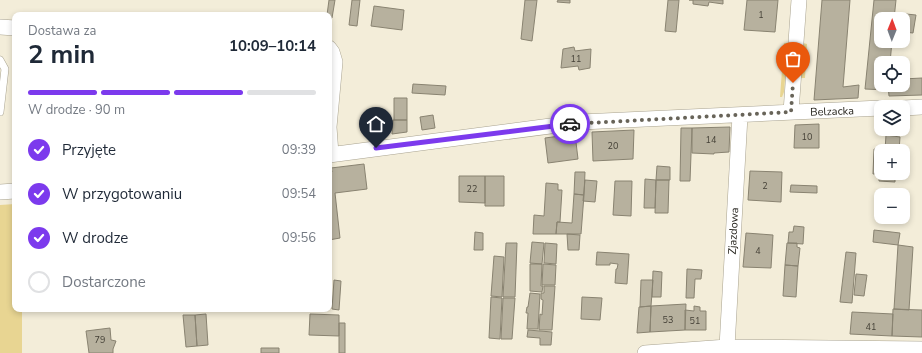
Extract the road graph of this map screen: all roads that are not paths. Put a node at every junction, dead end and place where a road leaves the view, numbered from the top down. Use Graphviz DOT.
graph roads {
  1 [pos="799,0"];
  2 [pos="0,27"];
  3 [pos="12,28"];
  4 [pos="332,52"];
  5 [pos="0,60"];
  6 [pos="332,94"];
  7 [pos="922,107"];
  8 [pos="874,108"];
  9 [pos="910,108"];
  10 [pos="0,112"];
  11 [pos="791,112"];
  12 [pos="740,116"];
  13 [pos="332,154"];
  14 [pos="12,191"];
  15 [pos="0,192"];
  16 [pos="720,349"];
  17 [pos="922,349"];
  18 [pos="651,353"];
  1 -- 11 [label="street"];
  2 -- 3 [label="street"];
  4 -- 6 [label="street"];
  5 -- 10 [label="lane"];
  7 -- 9 [label="street"];
  8 -- 11 [label="street, Belzacka"];
  11 -- 12 [label="street, Belzacka"];
  12 -- 13 [label="street, Belzacka"];
  12 -- 16 [label="street, Zjazdowa"];
  14 -- 15 [label="street"];
  16 -- 17 [label="street"];
  16 -- 18 [label="street"];
}
